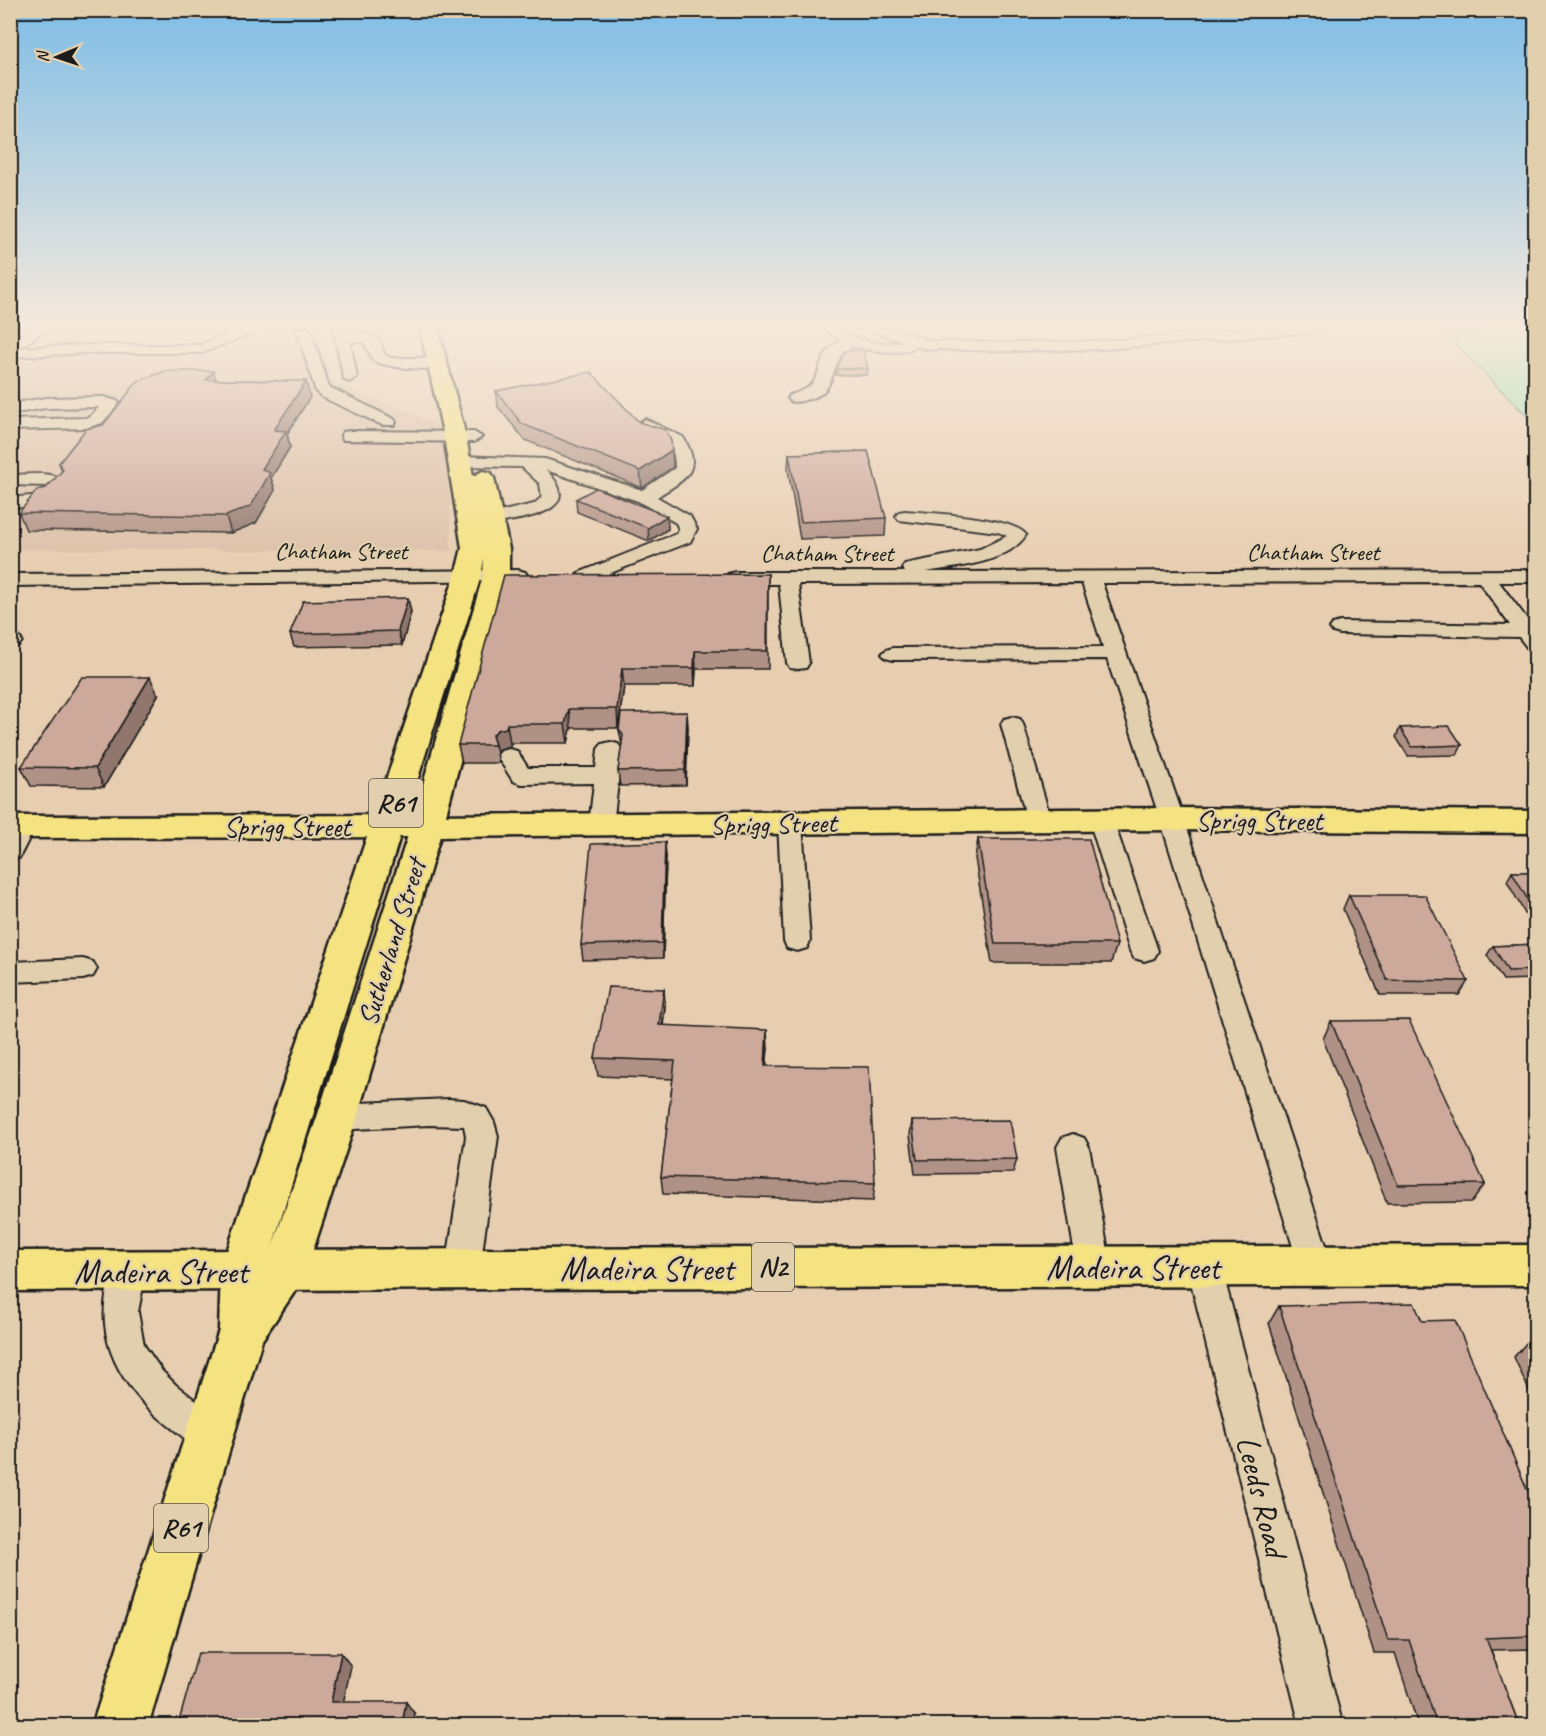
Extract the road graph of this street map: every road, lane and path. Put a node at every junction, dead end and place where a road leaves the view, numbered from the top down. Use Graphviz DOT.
graph roads {
  1 [pos="106,409"];
  2 [pos="360,409"];
  3 [pos="453,409"];
  4 [pos="461,409"];
  5 [pos="388,422"];
  6 [pos="645,424"];
  7 [pos="10,425"];
  8 [pos="350,436"];
  9 [pos="467,449"];
  10 [pos="526,462"];
  11 [pos="10,480"];
  12 [pos="644,497"];
  13 [pos="10,503"];
  14 [pos="905,516"];
  15 [pos="492,519"];
  16 [pos="482,576"];
  17 [pos="1485,576"];
  18 [pos="1536,576"];
  19 [pos="541,577"];
  20 [pos="563,577"];
  21 [pos="585,577"];
  22 [pos="633,577"];
  23 [pos="716,578"];
  24 [pos="1090,578"];
  25 [pos="10,579"];
  26 [pos="788,579"];
  27 [pos="873,579"];
  28 [pos="1340,628"];
  29 [pos="1530,638"];
  30 [pos="1115,653"];
  31 [pos="892,654"];
  32 [pos="798,663"];
  33 [pos="1012,724"];
  34 [pos="610,749"];
  35 [pos="509,756"];
  36 [pos="606,775"];
  37 [pos="1172,819"];
  38 [pos="1039,820"];
  39 [pos="1101,820"];
  40 [pos="1536,822"];
  41 [pos="790,823"];
  42 [pos="600,825"];
  43 [pos="388,826"];
  44 [pos="427,826"];
  45 [pos="15,835"];
  46 [pos="797,941"];
  47 [pos="1144,951"];
  48 [pos="83,969"];
  49 [pos="10,972"];
  50 [pos="337,1117"];
  51 [pos="1073,1147"];
  52 [pos="1536,1265"];
  53 [pos="1204,1266"];
  54 [pos="1316,1266"];
  55 [pos="1094,1267"];
  56 [pos="463,1268"];
  57 [pos="264,1270"];
  58 [pos="10,1271"];
  59 [pos="129,1271"];
  60 [pos="210,1435"];
  61 [pos="120,1725"];
  62 [pos="1322,1725"];
  1 -- 7 [label="street"];
  2 -- 5 [label="street"];
  3 -- 9 [label="main road, Sutherland Street / R61"];
  4 -- 9 [label="main road, Sutherland Street / R61"];
  6 -- 12 [label="street"];
  8 -- 9 [label="street"];
  9 -- 10 [label="street"];
  9 -- 15 [label="main road, Sutherland Street / R61"];
  9 -- 16 [label="main road, Sutherland Street / R61"];
  10 -- 12 [label="street"];
  10 -- 15 [label="street"];
  11 -- 13 [label="street"];
  12 -- 21 [label="street"];
  14 -- 27 [label="street"];
  15 -- 16 [label="main road, Sutherland Street / R61"];
  16 -- 19 [label="street, Chatham Street"];
  16 -- 25 [label="street, Chatham Street"];
  16 -- 43 [label="main road, Sutherland Street / R61"];
  16 -- 44 [label="main road, Sutherland Street / R61"];
  17 -- 18 [label="street, Chatham Street"];
  17 -- 24 [label="street, Chatham Street"];
  17 -- 29 [label="street"];
  20 -- 21 [label="street"];
  21 -- 22 [label="street"];
  23 -- 26 [label="street, Chatham Street"];
  24 -- 27 [label="street, Chatham Street"];
  24 -- 30 [label="street"];
  26 -- 27 [label="street, Chatham Street"];
  26 -- 32 [label="street"];
  28 -- 29 [label="street"];
  30 -- 31 [label="street"];
  30 -- 37 [label="street"];
  33 -- 38 [label="street"];
  34 -- 36 [label="street"];
  35 -- 36 [label="street"];
  36 -- 42 [label="street"];
  37 -- 39 [label="main road, Sprigg Street"];
  37 -- 40 [label="main road, Sprigg Street"];
  37 -- 54 [label="street"];
  38 -- 39 [label="main road, Sprigg Street"];
  38 -- 41 [label="main road, Sprigg Street"];
  39 -- 47 [label="street"];
  41 -- 42 [label="main road, Sprigg Street"];
  41 -- 46 [label="street"];
  42 -- 44 [label="main road, Sprigg Street"];
  43 -- 44 [label="main road, Sprigg Street"];
  43 -- 45 [label="main road, Sprigg Street"];
  43 -- 57 [label="main road, Sutherland Street / R61"];
  44 -- 50 [label="main road, Sutherland Street / R61"];
  48 -- 49 [label="street"];
  50 -- 56 [label="street"];
  50 -- 57 [label="main road, Sutherland Street / R61"];
  51 -- 55 [label="street"];
  52 -- 54 [label="main road, Madeira Street / N2"];
  53 -- 54 [label="main road, Madeira Street / N2"];
  53 -- 55 [label="main road, Madeira Street / N2"];
  53 -- 62 [label="street, Leeds Road"];
  55 -- 56 [label="main road, Madeira Street / N2"];
  56 -- 57 [label="main road, Madeira Street / N2"];
  57 -- 59 [label="main road, Madeira Street / N2"];
  57 -- 60 [label="main road, Sutherland Street / R61"];
  58 -- 59 [label="main road, Madeira Street / N2"];
  59 -- 60 [label="street"];
  60 -- 61 [label="main road, Sutherland Street / R61"];
}
